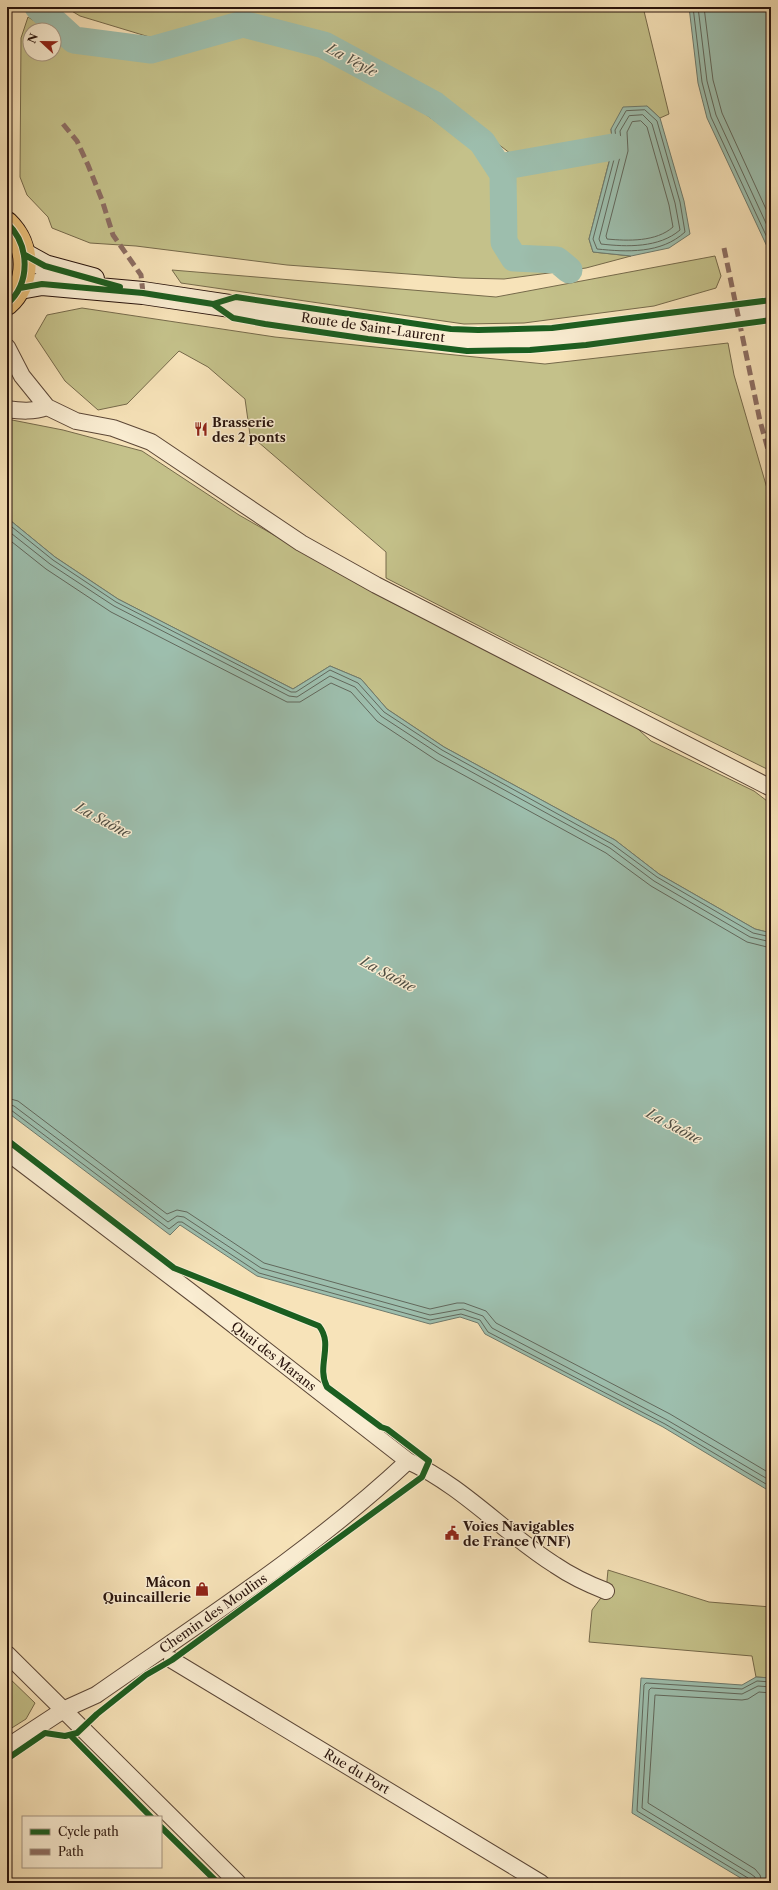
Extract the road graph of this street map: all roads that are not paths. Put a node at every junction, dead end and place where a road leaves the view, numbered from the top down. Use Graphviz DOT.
graph roads {
  1 [pos="7,223"];
  2 [pos="25,255"];
  3 [pos="143,293"];
  4 [pos="13,296"];
  5 [pos="771,310"];
  6 [pos="7,347"];
  7 [pos="47,407"];
  8 [pos="15,410"];
  9 [pos="771,788"];
  10 [pos="7,1152"];
  11 [pos="408,1461"];
  12 [pos="606,1591"];
  13 [pos="7,1654"];
  14 [pos="172,1660"];
  15 [pos="65,1709"];
  16 [pos="7,1748"];
  17 [pos="238,1883"];
  18 [pos="541,1883"];
  1 -- 2 [label="main road"];
  2 -- 3 [label="main road, Route de Saint-Laurent"];
  2 -- 4 [label="main road"];
  3 -- 4 [label="main road, Route de Saint-Laurent"];
  3 -- 5 [label="main road, Route de Saint-Laurent"];
  6 -- 7 [label="street"];
  7 -- 8 [label="street"];
  7 -- 9 [label="street"];
  10 -- 11 [label="street, Quai des Marans"];
  11 -- 12 [label="street, Quai des Marans"];
  11 -- 15 [label="street, Chemin des Moulins"];
  13 -- 15 [label="street"];
  14 -- 18 [label="street, Rue du Port"];
  15 -- 16 [label="street, Chemin des Moulins"];
  15 -- 17 [label="street"];
}
